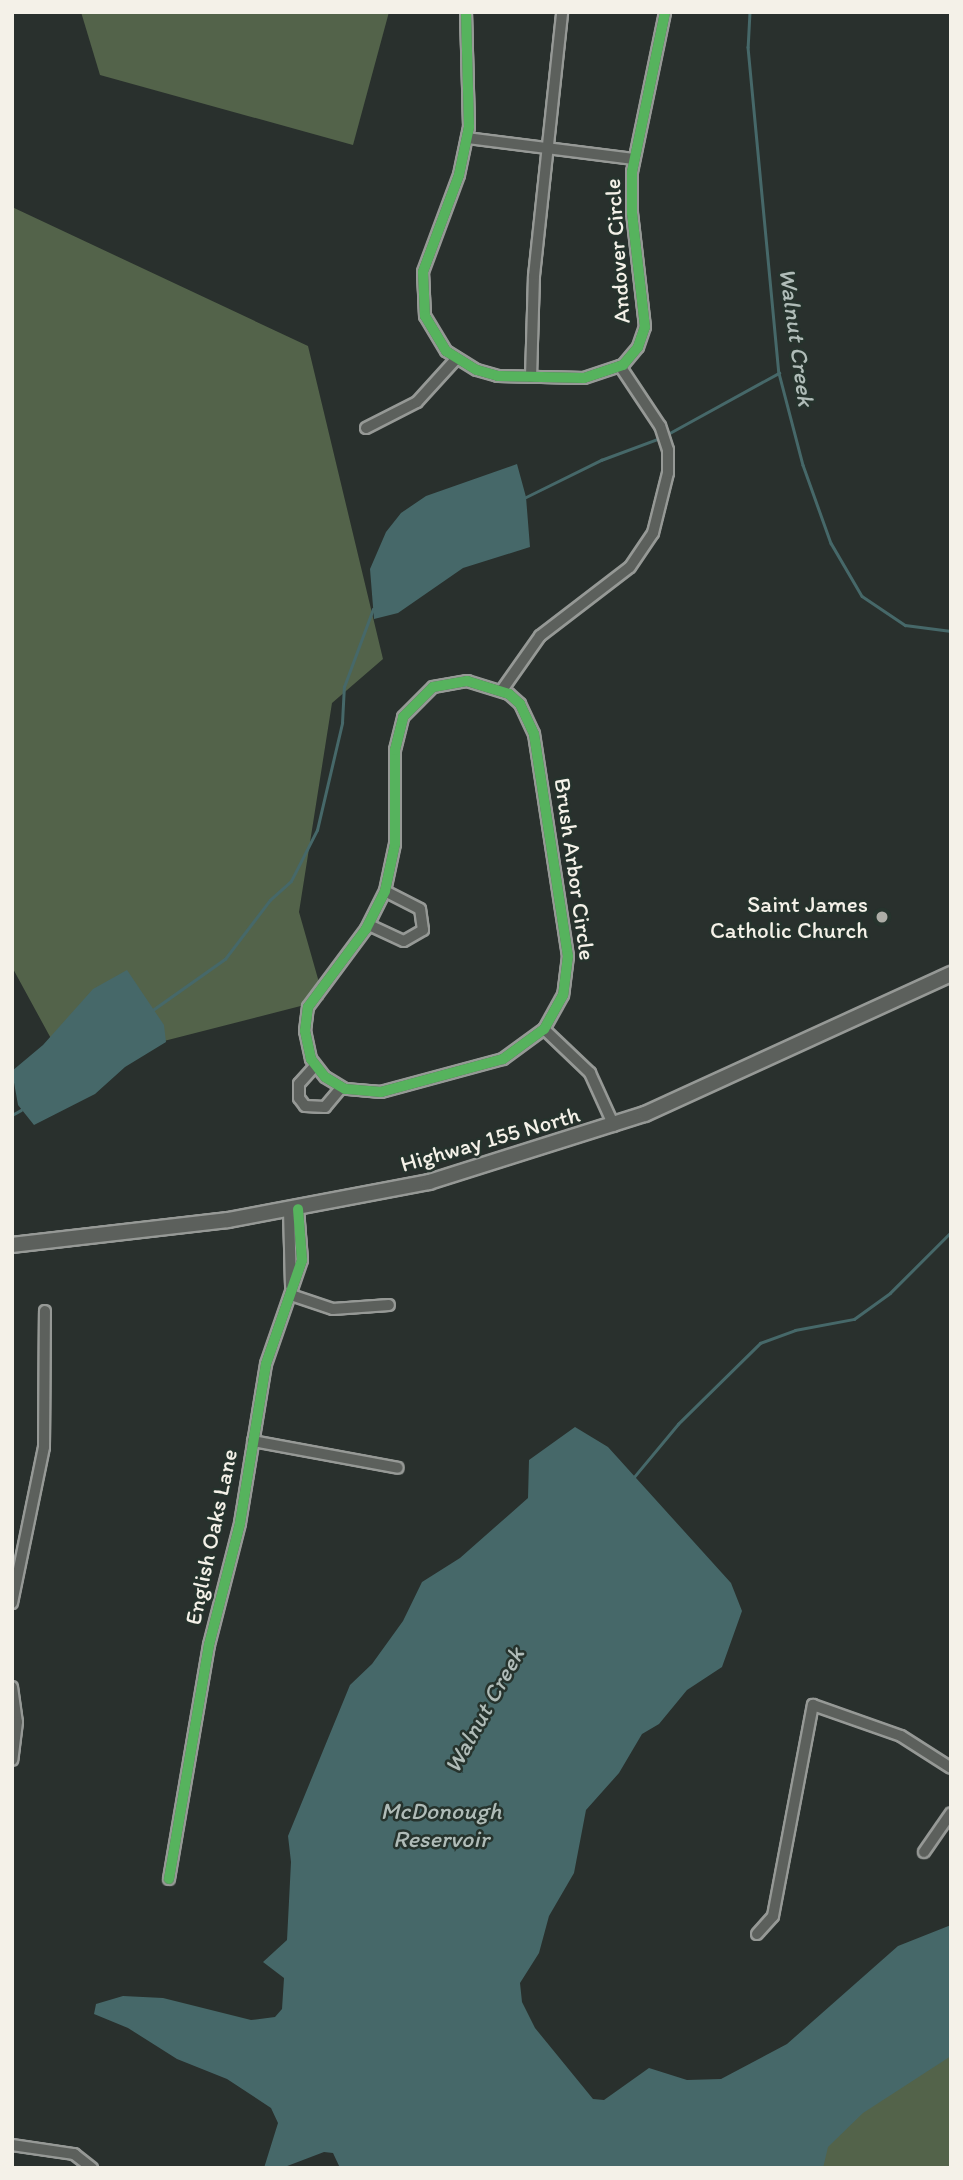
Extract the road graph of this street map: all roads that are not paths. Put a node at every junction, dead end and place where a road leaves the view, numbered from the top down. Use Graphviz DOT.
graph roads {
  1 [pos="466,12"];
  2 [pos="562,12"];
  3 [pos="665,12"];
  4 [pos="467,138"];
  5 [pos="551,150"];
  6 [pos="633,159"];
  7 [pos="456,359"];
  8 [pos="620,366"];
  9 [pos="531,377"];
  10 [pos="366,428"];
  11 [pos="502,690"];
  12 [pos="385,891"];
  13 [pos="369,925"];
  14 [pos="951,974"];
  15 [pos="544,1029"];
  16 [pos="315,1066"];
  17 [pos="341,1088"];
  18 [pos="614,1126"];
  19 [pos="294,1209"];
  20 [pos="12,1245"];
  21 [pos="291,1295"];
  22 [pos="389,1305"];
  23 [pos="45,1311"];
  24 [pos="253,1441"];
  25 [pos="398,1468"];
  26 [pos="12,1603"];
  27 [pos="12,1687"];
  28 [pos="12,1760"];
  29 [pos="951,1769"];
  30 [pos="951,1813"];
  31 [pos="924,1852"];
  32 [pos="169,1879"];
  33 [pos="758,1934"];
  34 [pos="12,2146"];
  35 [pos="92,2168"];
  1 -- 4 [label="street"];
  2 -- 5 [label="street"];
  3 -- 6 [label="street, Andover Circle"];
  4 -- 5 [label="street"];
  4 -- 7 [label="street"];
  5 -- 6 [label="street"];
  5 -- 9 [label="street"];
  6 -- 8 [label="street, Andover Circle"];
  7 -- 9 [label="street"];
  7 -- 10 [label="street"];
  8 -- 9 [label="street"];
  8 -- 11 [label="street"];
  11 -- 12 [label="street"];
  11 -- 15 [label="street, Brush Arbor Circle"];
  12 -- 13 [label="street"];
  12 -- 13 [label="street"];
  13 -- 16 [label="street"];
  14 -- 18 [label="main road, Highway 155 North"];
  15 -- 17 [label="street, Brush Arbor Circle"];
  15 -- 18 [label="street"];
  16 -- 17 [label="street"];
  16 -- 17 [label="street"];
  18 -- 19 [label="main road, Highway 155 North"];
  19 -- 20 [label="main road, Highway 155 North"];
  19 -- 21 [label="street, English Oaks Lane"];
  21 -- 22 [label="street"];
  21 -- 24 [label="street, English Oaks Lane"];
  23 -- 26 [label="street"];
  24 -- 25 [label="street"];
  24 -- 32 [label="street, English Oaks Lane"];
  27 -- 28 [label="street"];
  29 -- 33 [label="street"];
  30 -- 31 [label="street"];
  34 -- 35 [label="street"];
}
